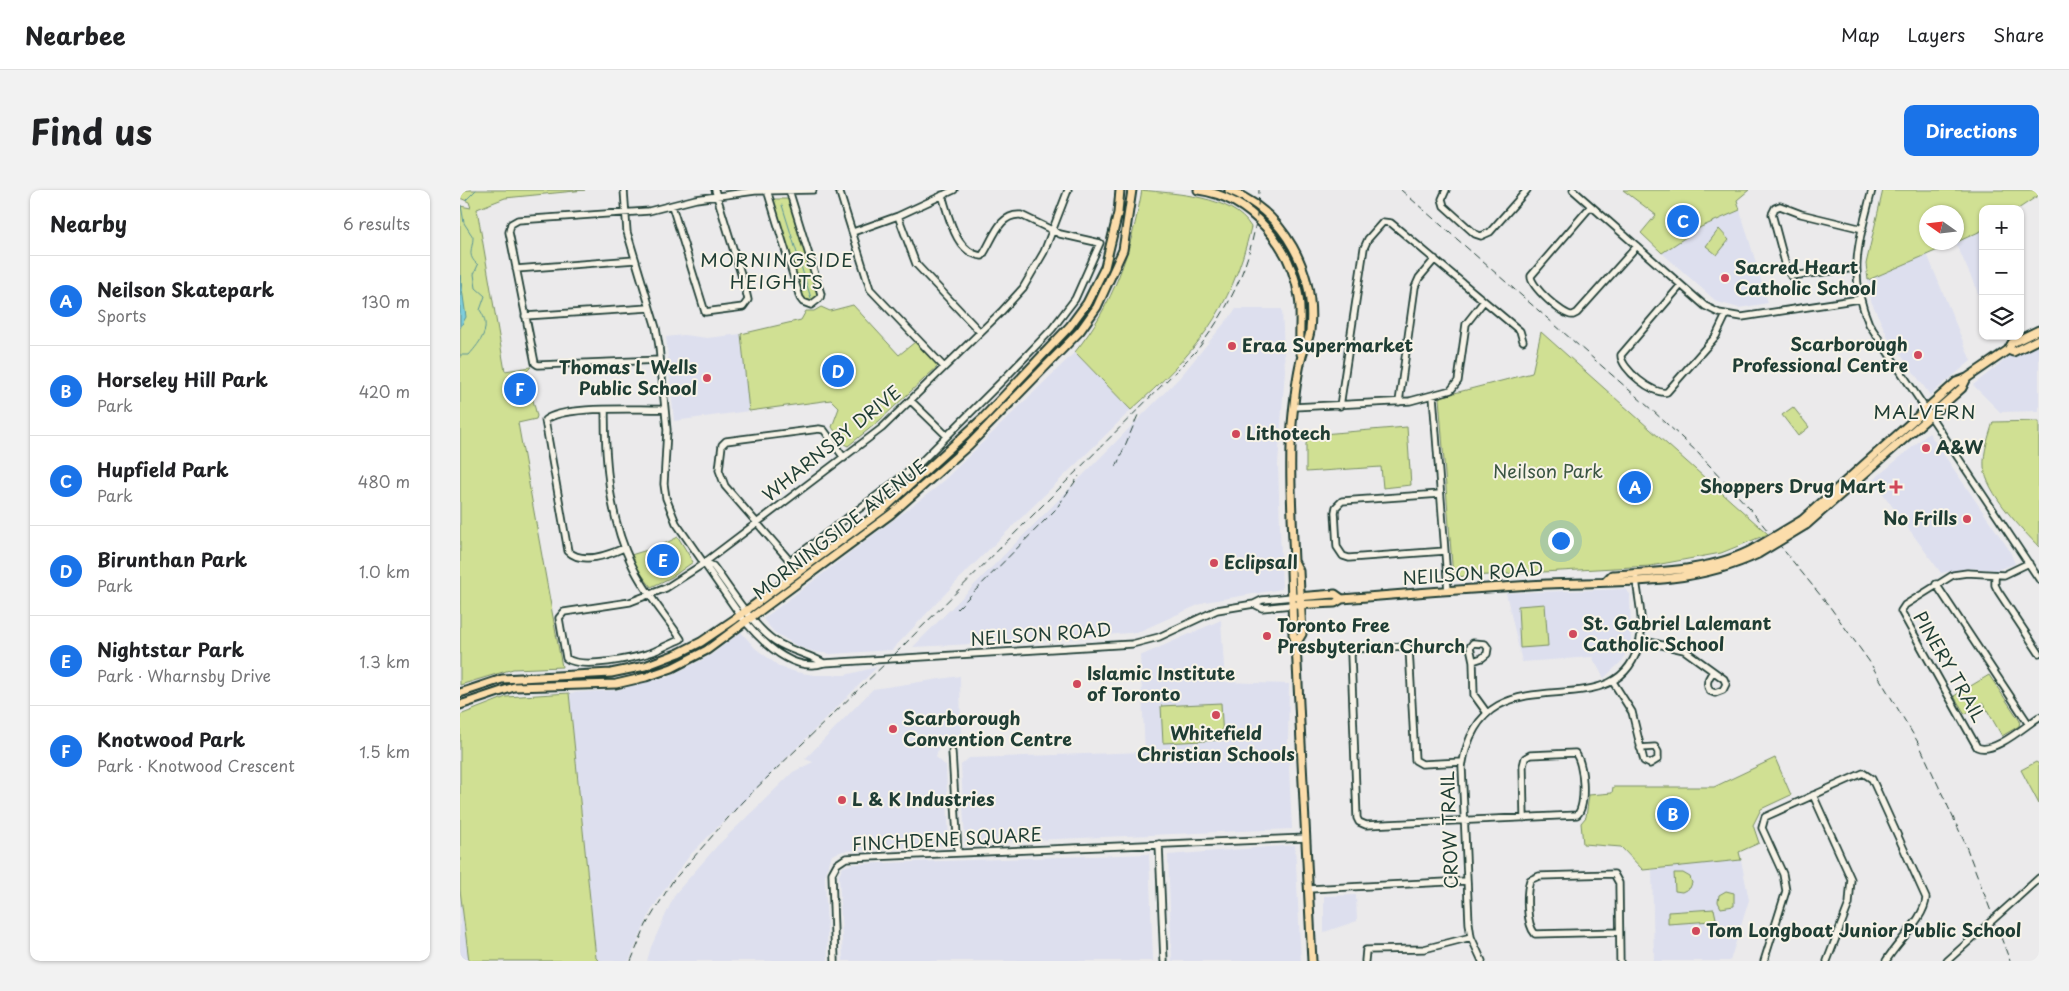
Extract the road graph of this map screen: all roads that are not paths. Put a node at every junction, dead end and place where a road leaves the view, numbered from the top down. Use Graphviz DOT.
graph roads {
  1 [pos="624,190"];
  2 [pos="767,190"];
  3 [pos="813,190"];
  4 [pos="839,190"];
  5 [pos="954,190"];
  6 [pos="1068,190"];
  7 [pos="1120,190"];
  8 [pos="1132,190"];
  9 [pos="1198,190"];
  10 [pos="1229,190"];
  11 [pos="1446,190"];
  12 [pos="1527,190"];
  13 [pos="1573,190"];
  14 [pos="1872,190"];
  15 [pos="790,191"];
  16 [pos="716,193"];
  17 [pos="942,195"];
  18 [pos="672,206"];
  19 [pos="1591,206"];
  20 [pos="626,213"];
  21 [pos="898,216"];
  22 [pos="1862,229"];
  23 [pos="1052,231"];
  24 [pos="852,232"];
  25 [pos="1637,246"];
  26 [pos="1434,259"];
  27 [pos="635,260"];
  28 [pos="1856,268"];
  29 [pos="516,269"];
  30 [pos="1681,285"];
  31 [pos="1860,299"];
  32 [pos="1484,301"];
  33 [pos="1087,302"];
  34 [pos="1097,307"];
  35 [pos="650,308"];
  36 [pos="525,316"];
  37 [pos="1726,316"];
  38 [pos="2039,330"];
  39 [pos="980,332"];
  40 [pos="2039,339"];
  41 [pos="1523,341"];
  42 [pos="2008,350"];
  43 [pos="1301,357"];
  44 [pos="660,360"];
  45 [pos="944,367"];
  46 [pos="1433,396"];
  47 [pos="911,401"];
  48 [pos="1399,402"];
  49 [pos="1340,406"];
  50 [pos="1294,407"];
  51 [pos="665,408"];
  52 [pos="605,410"];
  53 [pos="1927,413"];
  54 [pos="947,436"];
  55 [pos="844,458"];
  56 [pos="1440,494"];
  57 [pos="757,523"];
  58 [pos="624,548"];
  59 [pos="1445,551"];
  60 [pos="1756,551"];
  61 [pos="823,559"];
  62 [pos="1294,561"];
  63 [pos="705,562"];
  64 [pos="2029,563"];
  65 [pos="1636,573"];
  66 [pos="1995,576"];
  67 [pos="2039,579"];
  68 [pos="1606,581"];
  69 [pos="1636,582"];
  70 [pos="1936,584"];
  71 [pos="1448,591"];
  72 [pos="651,594"];
  73 [pos="1300,596"];
  74 [pos="1292,597"];
  75 [pos="1342,599"];
  76 [pos="1254,604"];
  77 [pos="1301,605"];
  78 [pos="1292,606"];
  79 [pos="746,610"];
  80 [pos="740,615"];
  81 [pos="752,618"];
  82 [pos="746,623"];
  83 [pos="1640,640"];
  84 [pos="1296,644"];
  85 [pos="2039,653"];
  86 [pos="1473,661"];
  87 [pos="824,663"];
  88 [pos="1713,672"];
  89 [pos="1613,682"];
  90 [pos="460,693"];
  91 [pos="460,705"];
  92 [pos="1488,713"];
  93 [pos="2039,717"];
  94 [pos="2028,723"];
  95 [pos="1640,748"];
  96 [pos="952,752"];
  97 [pos="1463,762"];
  98 [pos="1813,795"];
  99 [pos="1524,818"];
  100 [pos="1464,821"];
  101 [pos="1306,838"];
  102 [pos="1159,844"];
  103 [pos="958,853"];
  104 [pos="2039,878"];
  105 [pos="1466,881"];
  106 [pos="1308,889"];
  107 [pos="1619,932"];
  108 [pos="1471,937"];
  109 [pos="835,961"];
  110 [pos="1164,961"];
  111 [pos="1312,961"];
  112 [pos="1365,961"];
  113 [pos="1482,961"];
  114 [pos="1620,961"];
  115 [pos="1764,961"];
  116 [pos="1828,961"];
  117 [pos="1886,961"];
  118 [pos="1947,961"];
  1 -- 20 [label="street"];
  2 -- 15 [label="street"];
  2 -- 15 [label="street"];
  2 -- 16 [label="street"];
  3 -- 15 [label="street"];
  4 -- 24 [label="street"];
  5 -- 17 [label="street"];
  6 -- 23 [label="street, WHARNSBY DRIVE"];
  7 -- 33 [label="main road, MORNINGSIDE AVENUE"];
  8 -- 34 [label="main road, MORNINGSIDE AVENUE"];
  9 -- 43 [label="main road"];
  10 -- 43 [label="main road"];
  11 -- 12 [label="street"];
  13 -- 19 [label="street"];
  14 -- 22 [label="street"];
  16 -- 18 [label="street"];
  16 -- 18 [label="street"];
  17 -- 21 [label="street"];
  17 -- 23 [label="street"];
  18 -- 20 [label="street"];
  19 -- 25 [label="street"];
  19 -- 25 [label="street"];
  20 -- 27 [label="street"];
  20 -- 29 [label="street"];
  21 -- 24 [label="street"];
  21 -- 39 [label="street"];
  22 -- 28 [label="street"];
  22 -- 28 [label="street"];
  23 -- 39 [label="street, WHARNSBY DRIVE"];
  23 -- 54 [label="street"];
  24 -- 45 [label="street"];
  25 -- 30 [label="street"];
  26 -- 32 [label="street"];
  26 -- 48 [label="street"];
  26 -- 49 [label="street"];
  27 -- 29 [label="street"];
  27 -- 35 [label="street"];
  28 -- 31 [label="street"];
  29 -- 36 [label="street"];
  30 -- 37 [label="street"];
  30 -- 37 [label="street"];
  31 -- 37 [label="street"];
  31 -- 53 [label="street"];
  32 -- 41 [label="street"];
  32 -- 46 [label="street"];
  33 -- 34 [label="main road"];
  33 -- 61 [label="main road, MORNINGSIDE AVENUE"];
  34 -- 61 [label="main road, MORNINGSIDE AVENUE"];
  35 -- 36 [label="street"];
  35 -- 44 [label="street"];
  36 -- 44 [label="street"];
  38 -- 42 [label="main road, NEILSON ROAD"];
  39 -- 45 [label="street, WHARNSBY DRIVE"];
  40 -- 42 [label="main road, NEILSON ROAD"];
  42 -- 53 [label="main road, NEILSON ROAD"];
  43 -- 50 [label="main road"];
  44 -- 51 [label="street"];
  45 -- 47 [label="street, WHARNSBY DRIVE"];
  46 -- 48 [label="street"];
  46 -- 56 [label="street"];
  47 -- 54 [label="street"];
  47 -- 55 [label="street, WHARNSBY DRIVE"];
  48 -- 49 [label="street"];
  49 -- 50 [label="street"];
  50 -- 62 [label="main road"];
  51 -- 52 [label="street"];
  51 -- 63 [label="street"];
  52 -- 58 [label="street"];
  52 -- 58 [label="street"];
  53 -- 60 [label="main road, NEILSON ROAD, bridge"];
  53 -- 64 [label="street"];
  54 -- 57 [label="street"];
  55 -- 57 [label="street, WHARNSBY DRIVE"];
  55 -- 57 [label="street"];
  56 -- 59 [label="street"];
  56 -- 59 [label="street"];
  57 -- 63 [label="street, WHARNSBY DRIVE"];
  58 -- 72 [label="street"];
  59 -- 71 [label="street"];
  60 -- 65 [label="main road, NEILSON ROAD"];
  60 -- 69 [label="main road, NEILSON ROAD"];
  61 -- 79 [label="main road, MORNINGSIDE AVENUE"];
  61 -- 81 [label="main road, MORNINGSIDE AVENUE"];
  62 -- 73 [label="main road"];
  62 -- 74 [label="main road"];
  63 -- 72 [label="street, WHARNSBY DRIVE"];
  63 -- 79 [label="street, NEILSON ROAD"];
  63 -- 80 [label="street, NEILSON ROAD"];
  64 -- 66 [label="street, PINERY TRAIL"];
  64 -- 67 [label="street"];
  65 -- 68 [label="main road, NEILSON ROAD"];
  65 -- 69 [label="street, CROW TRAIL"];
  66 -- 70 [label="street, PINERY TRAIL"];
  66 -- 85 [label="street"];
  68 -- 69 [label="main road, NEILSON ROAD"];
  68 -- 71 [label="main road, NEILSON ROAD"];
  69 -- 83 [label="street, CROW TRAIL"];
  70 -- 94 [label="street"];
  70 -- 94 [label="street, PINERY TRAIL"];
  71 -- 75 [label="main road, NEILSON ROAD"];
  72 -- 72 [label="street, WHARNSBY DRIVE"];
  73 -- 74 [label="main road, NEILSON ROAD"];
  73 -- 75 [label="main road, NEILSON ROAD"];
  73 -- 77 [label="main road"];
  74 -- 76 [label="street, NEILSON ROAD"];
  74 -- 78 [label="main road"];
  75 -- 77 [label="main road, NEILSON ROAD"];
  76 -- 78 [label="street, NEILSON ROAD"];
  76 -- 87 [label="street, NEILSON ROAD"];
  77 -- 78 [label="main road, NEILSON ROAD"];
  77 -- 84 [label="main road"];
  78 -- 84 [label="main road"];
  79 -- 80 [label="main road, MORNINGSIDE AVENUE"];
  79 -- 81 [label="street, NEILSON ROAD"];
  80 -- 82 [label="street, NEILSON ROAD"];
  80 -- 90 [label="main road, MORNINGSIDE AVENUE"];
  81 -- 82 [label="main road, MORNINGSIDE AVENUE"];
  81 -- 87 [label="street, NEILSON ROAD"];
  82 -- 87 [label="street, NEILSON ROAD"];
  82 -- 91 [label="main road, MORNINGSIDE AVENUE"];
  83 -- 88 [label="street"];
  83 -- 89 [label="street, CROW TRAIL"];
  84 -- 101 [label="main road"];
  86 -- 92 [label="street"];
  89 -- 92 [label="street, CROW TRAIL"];
  89 -- 95 [label="street"];
  92 -- 97 [label="street, CROW TRAIL"];
  93 -- 94 [label="street, PINERY TRAIL"];
  96 -- 103 [label="street"];
  97 -- 100 [label="street, CROW TRAIL"];
  97 -- 100 [label="street"];
  98 -- 115 [label="street"];
  98 -- 116 [label="street"];
  98 -- 117 [label="street"];
  99 -- 99 [label="street"];
  99 -- 100 [label="street"];
  100 -- 105 [label="street, CROW TRAIL"];
  101 -- 102 [label="street, FINCHDENE SQUARE"];
  101 -- 106 [label="main road"];
  102 -- 103 [label="street, FINCHDENE SQUARE"];
  102 -- 110 [label="street"];
  103 -- 109 [label="street, FINCHDENE SQUARE"];
  104 -- 118 [label="street, bridge"];
  105 -- 106 [label="street"];
  105 -- 108 [label="street, CROW TRAIL"];
  106 -- 111 [label="main road"];
  107 -- 107 [label="street"];
  107 -- 114 [label="street"];
  108 -- 112 [label="street"];
  108 -- 113 [label="street, CROW TRAIL"];
}
